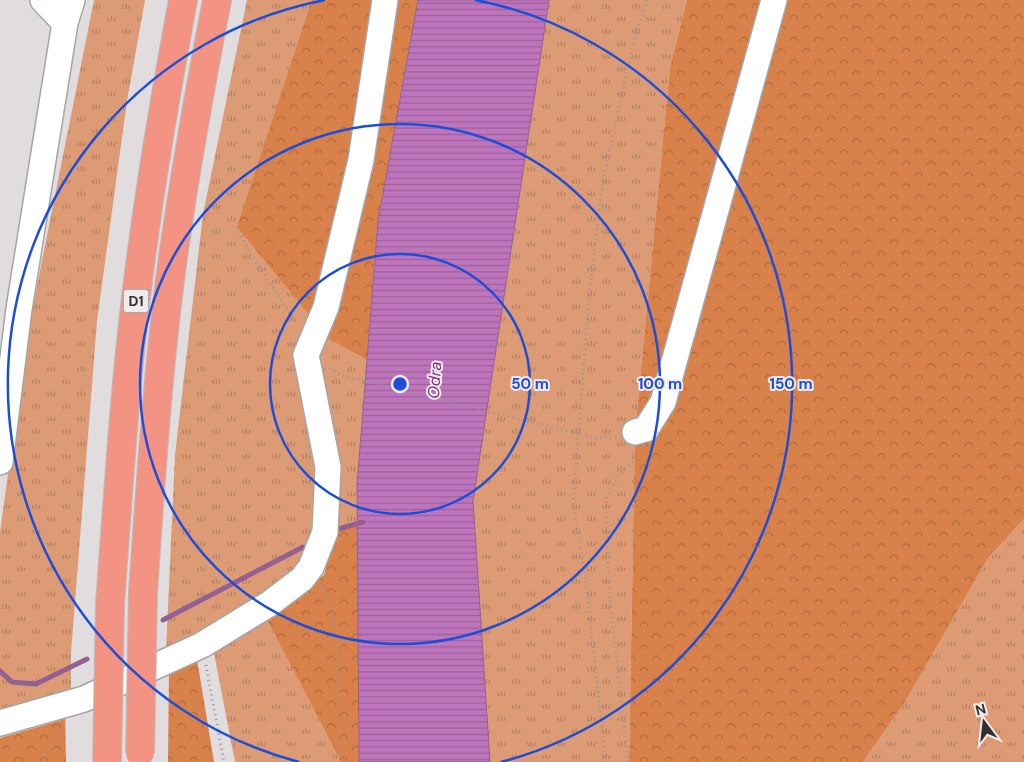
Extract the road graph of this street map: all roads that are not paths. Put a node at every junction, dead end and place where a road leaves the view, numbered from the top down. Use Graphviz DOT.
graph roads {
  1 [pos="43,0"];
  2 [pos="183,0"];
  3 [pos="217,0"];
  4 [pos="385,0"];
  5 [pos="774,0"];
  6 [pos="68,11"];
  7 [pos="635,432"];
  8 [pos="0,462"];
  9 [pos="0,723"];
  10 [pos="140,758"];
  11 [pos="107,762"];
  1 -- 6 [label="street"];
  2 -- 11 [label="highway, D1, bridge"];
  3 -- 10 [label="highway, D1, bridge"];
  4 -- 9 [label="street"];
  5 -- 7 [label="street"];
  6 -- 8 [label="street"];
}
